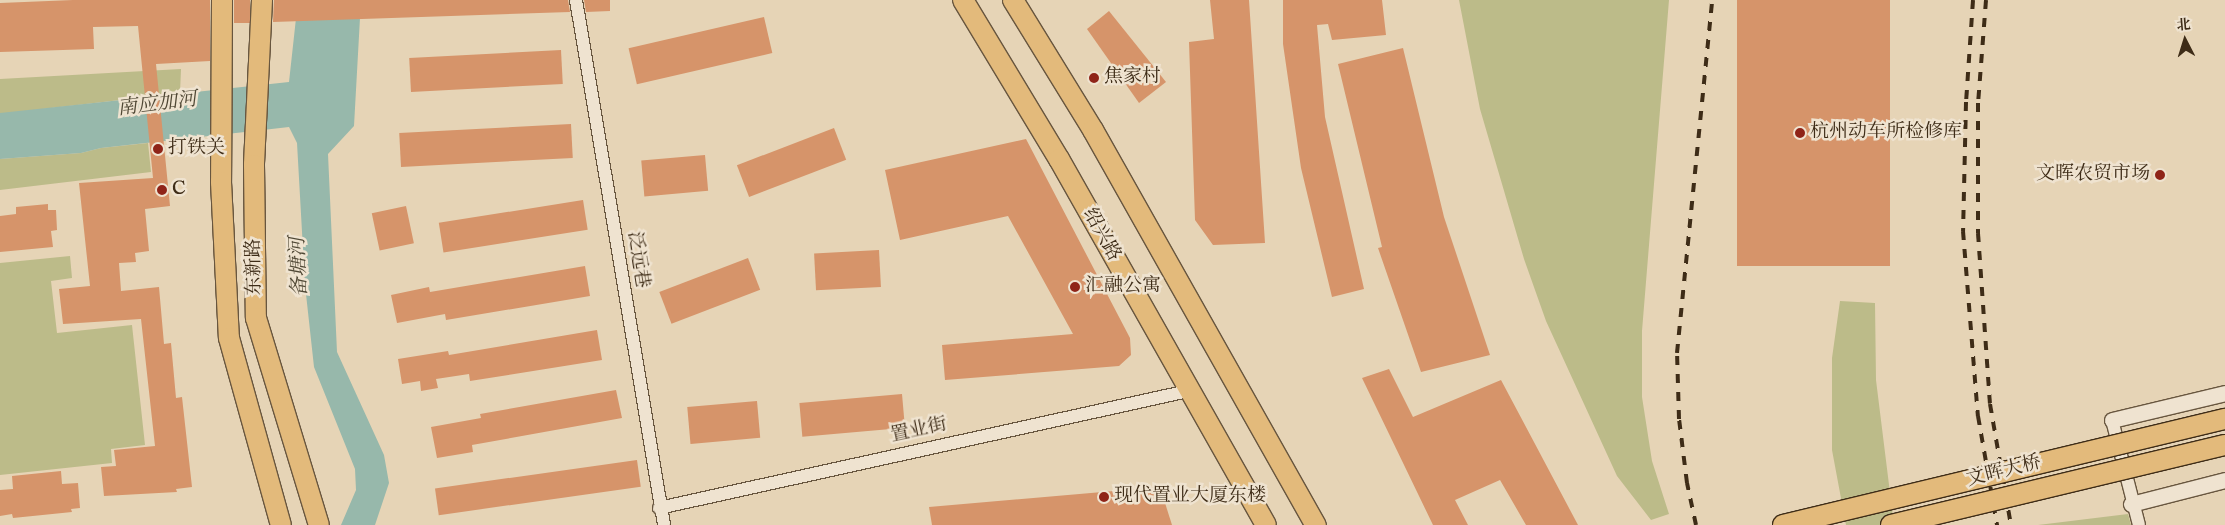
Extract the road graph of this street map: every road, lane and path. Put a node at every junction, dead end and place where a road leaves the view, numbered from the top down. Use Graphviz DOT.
graph roads {
  1 [pos="222,0"];
  2 [pos="262,0"];
  3 [pos="567,0"];
  4 [pos="577,0"];
  5 [pos="963,0"];
  6 [pos="1013,0"];
  7 [pos="1188,391"];
  8 [pos="2225,393"];
  9 [pos="2225,419"];
  10 [pos="2112,420"];
  11 [pos="2225,445"];
  12 [pos="2225,480"];
  13 [pos="2131,504"];
  14 [pos="659,508"];
  15 [pos="281,525"];
  16 [pos="319,525"];
  17 [pos="664,525"];
  18 [pos="1266,525"];
  19 [pos="1316,525"];
  20 [pos="1783,525"];
  21 [pos="1891,525"];
  22 [pos="2139,525"];
  1 -- 15 [label="main road, 东新路"];
  2 -- 16 [label="main road, 东新路"];
  3 -- 4 [label="street"];
  4 -- 14 [label="street, 泛远巷"];
  5 -- 7 [label="main road, 绍兴路"];
  6 -- 19 [label="main road"];
  7 -- 14 [label="street, 置业街"];
  7 -- 18 [label="main road, 绍兴路"];
  8 -- 10 [label="street"];
  9 -- 20 [label="main road, 文晖大桥, bridge"];
  10 -- 13 [label="street"];
  11 -- 21 [label="main road, 文晖大桥, bridge"];
  12 -- 13 [label="street"];
  13 -- 22 [label="street"];
  14 -- 17 [label="street, 泛远巷"];
}
